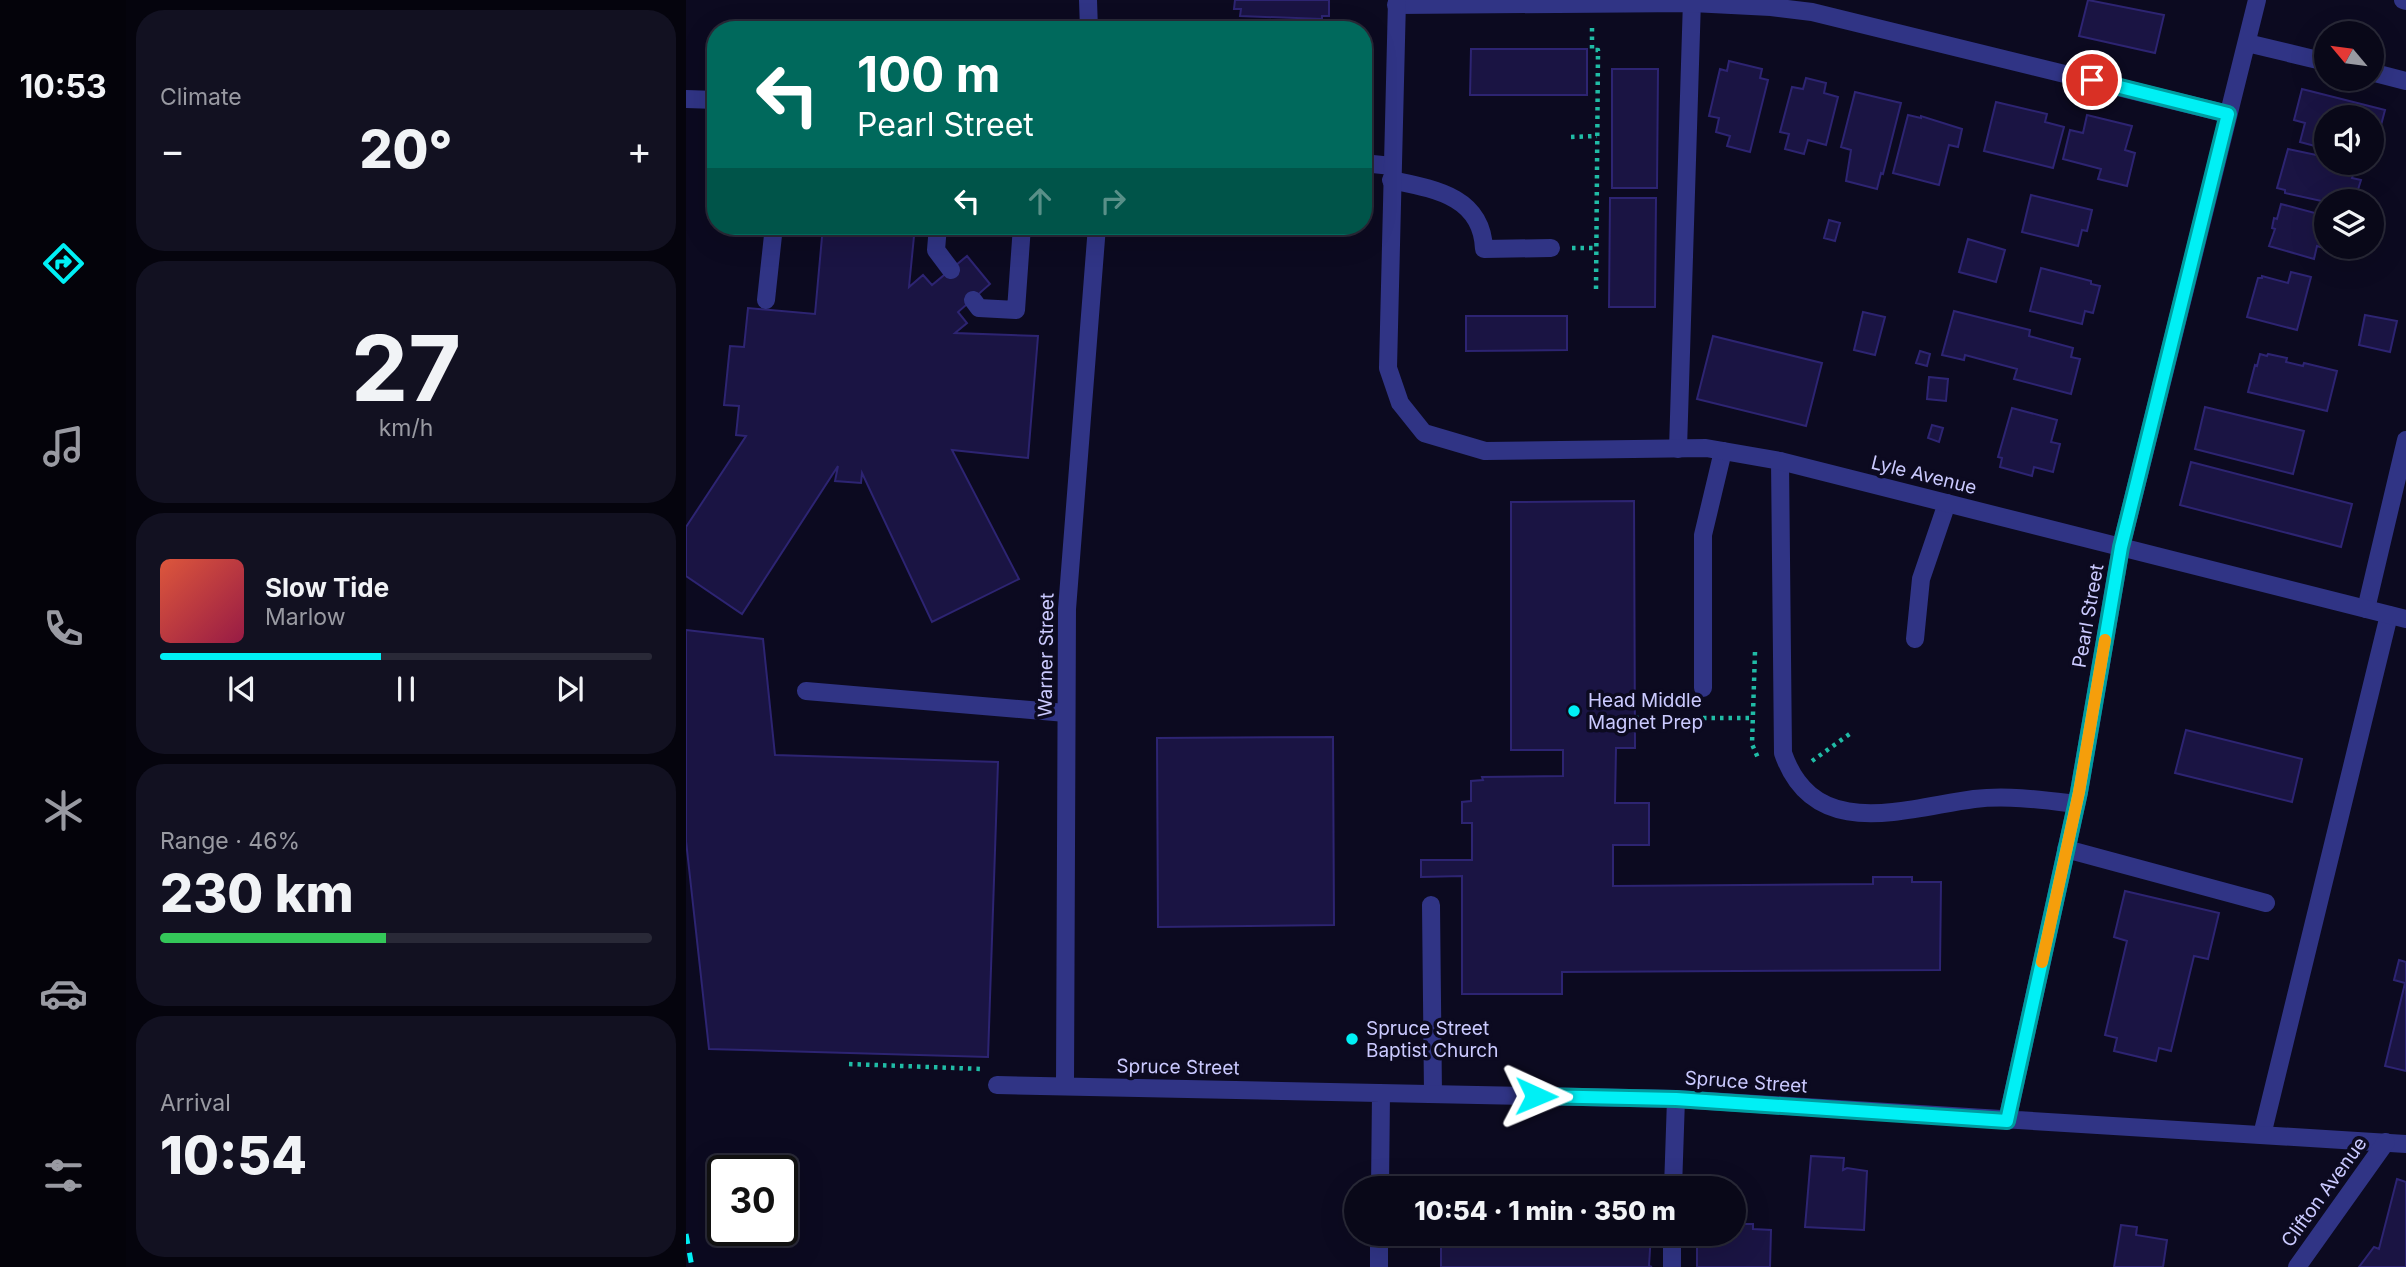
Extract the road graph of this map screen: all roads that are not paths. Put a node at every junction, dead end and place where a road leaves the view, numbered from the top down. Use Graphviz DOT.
graph roads {
  1 [pos="1088,0"];
  2 [pos="2257,0"];
  3 [pos="1692,1"];
  4 [pos="1396,2"];
  5 [pos="1089,21"];
  6 [pos="2247,43"];
  7 [pos="2314,59"];
  8 [pos="2384,75"];
  9 [pos="2406,81"];
  10 [pos="686,99"];
  11 [pos="707,100"];
  12 [pos="2228,114"];
  13 [pos="1372,166"];
  14 [pos="1391,173"];
  15 [pos="773,235"];
  16 [pos="937,235"];
  17 [pos="1021,235"];
  18 [pos="1096,235"];
  19 [pos="1551,248"];
  20 [pos="951,270"];
  21 [pos="766,300"];
  22 [pos="973,300"];
  23 [pos="2406,440"];
  24 [pos="1678,449"];
  25 [pos="1723,451"];
  26 [pos="1780,461"];
  27 [pos="1947,503"];
  28 [pos="2121,547"];
  29 [pos="2366,609"];
  30 [pos="2397,617"];
  31 [pos="1915,639"];
  32 [pos="1703,688"];
  33 [pos="806,691"];
  34 [pos="1066,713"];
  35 [pos="2076,804"];
  36 [pos="2066,849"];
  37 [pos="2266,903"];
  38 [pos="1431,905"];
  39 [pos="993,1077"];
  40 [pos="1065,1085"];
  41 [pos="1381,1093"];
  42 [pos="1433,1094"];
  43 [pos="1676,1099"];
  44 [pos="2007,1121"];
  45 [pos="2262,1135"];
  46 [pos="2386,1142"];
  47 [pos="2406,1144"];
  48 [pos="1380,1176"];
  49 [pos="1673,1176"];
  50 [pos="1379,1246"];
  51 [pos="1672,1246"];
  52 [pos="1379,1267"];
  53 [pos="1672,1267"];
  54 [pos="2297,1267"];
  1 -- 5 [label="street"];
  2 -- 6 [label="street, Pearl Street"];
  3 -- 4 [label="street"];
  3 -- 12 [label="street"];
  3 -- 24 [label="street"];
  4 -- 14 [label="street"];
  6 -- 7 [label="street"];
  6 -- 12 [label="street, Pearl Street"];
  8 -- 9 [label="street"];
  10 -- 11 [label="street"];
  12 -- 28 [label="street, Pearl Street"];
  13 -- 14 [label="street"];
  14 -- 19 [label="street"];
  14 -- 24 [label="street, Lyle Avenue"];
  15 -- 21 [label="street"];
  16 -- 20 [label="street"];
  17 -- 22 [label="street"];
  18 -- 34 [label="street, Warner Street"];
  23 -- 29 [label="street"];
  24 -- 25 [label="street, Lyle Avenue"];
  25 -- 26 [label="street, Lyle Avenue"];
  25 -- 32 [label="street"];
  26 -- 27 [label="street, Lyle Avenue"];
  26 -- 35 [label="street"];
  27 -- 28 [label="street, Lyle Avenue"];
  27 -- 31 [label="street"];
  28 -- 29 [label="street, Lyle Avenue"];
  28 -- 35 [label="street, Pearl Street"];
  29 -- 30 [label="street, Lyle Avenue"];
  30 -- 45 [label="street"];
  33 -- 34 [label="street"];
  34 -- 40 [label="street, Warner Street"];
  35 -- 36 [label="street, Pearl Street"];
  36 -- 37 [label="street"];
  36 -- 44 [label="street, Pearl Street"];
  38 -- 42 [label="street"];
  39 -- 40 [label="street, Spruce Street"];
  40 -- 41 [label="street, Spruce Street"];
  41 -- 42 [label="street, Spruce Street"];
  41 -- 48 [label="street"];
  42 -- 43 [label="street, Spruce Street"];
  43 -- 44 [label="street, Spruce Street"];
  43 -- 49 [label="street"];
  44 -- 45 [label="street, Spruce Street"];
  45 -- 46 [label="street, Spruce Street"];
  46 -- 47 [label="street, Spruce Street"];
  46 -- 54 [label="street, Clifton Avenue"];
  50 -- 52 [label="street"];
  51 -- 53 [label="street"];
}
